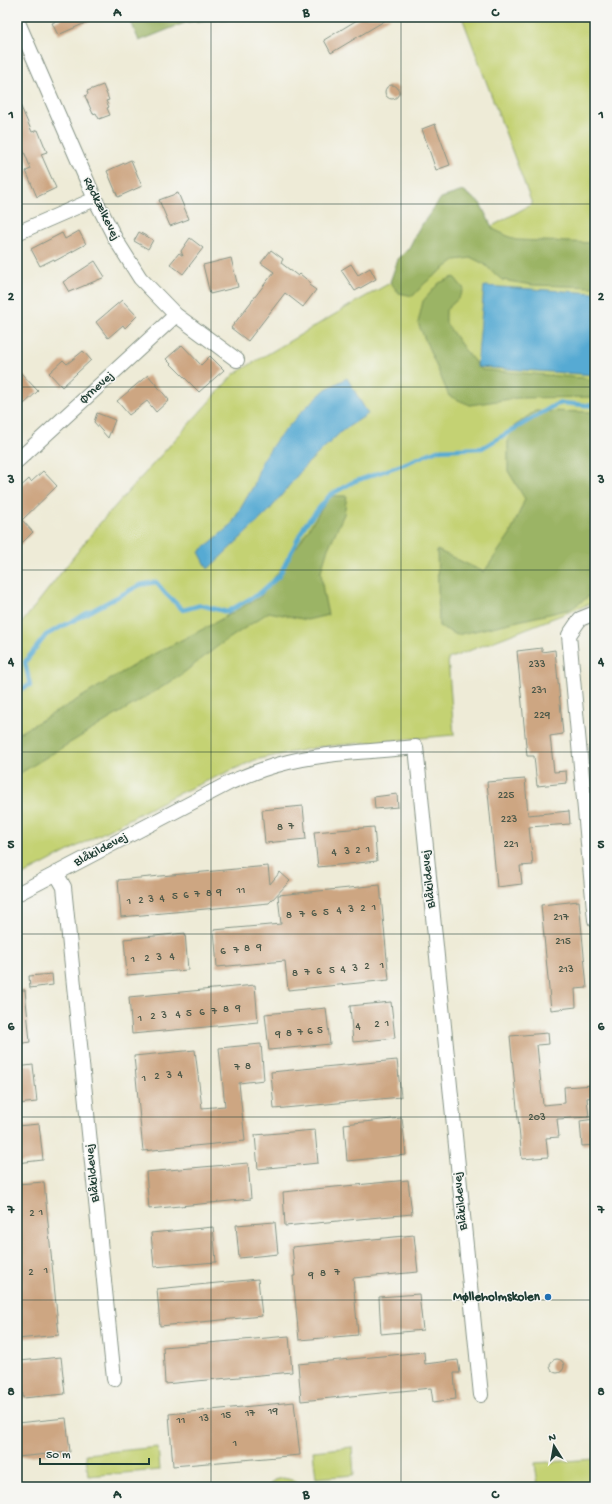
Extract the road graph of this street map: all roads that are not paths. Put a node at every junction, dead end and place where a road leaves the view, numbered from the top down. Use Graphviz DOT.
graph roads {
  1 [pos="17,20"];
  2 [pos="95,199"];
  3 [pos="17,233"];
  4 [pos="176,316"];
  5 [pos="237,360"];
  6 [pos="17,461"];
  7 [pos="595,613"];
  8 [pos="56,873"];
  9 [pos="17,894"];
  10 [pos="595,920"];
  11 [pos="114,1380"];
  12 [pos="481,1395"];
  1 -- 2 [label="street, Rødkælkevej"];
  2 -- 3 [label="street"];
  2 -- 4 [label="street, Rødkælkevej"];
  4 -- 5 [label="street, Rødkælkevej"];
  4 -- 6 [label="street, Ørnevej"];
  7 -- 10 [label="street"];
  8 -- 9 [label="street, Blåkildevej"];
  8 -- 11 [label="street, Blåkildevej"];
  8 -- 12 [label="street, Blåkildevej"];
}
